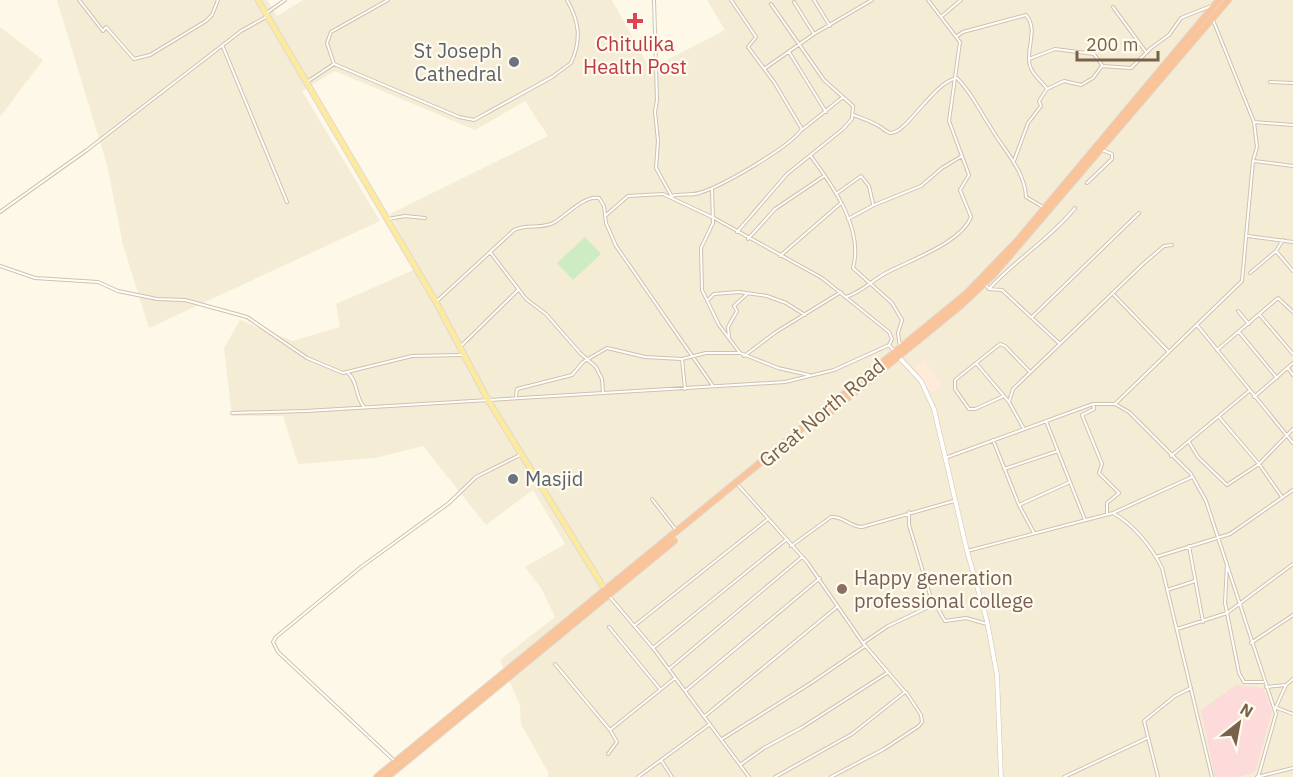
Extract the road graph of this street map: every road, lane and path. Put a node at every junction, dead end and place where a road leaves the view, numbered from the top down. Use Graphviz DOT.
graph roads {
  1 [pos="79,0"];
  2 [pos="218,0"];
  3 [pos="258,0"];
  4 [pos="285,0"];
  5 [pos="388,0"];
  6 [pos="567,0"];
  7 [pos="654,0"];
  8 [pos="731,0"];
  9 [pos="814,0"];
  10 [pos="872,0"];
  11 [pos="928,0"];
  12 [pos="961,0"];
  13 [pos="1219,0"];
  14 [pos="1228,0"];
  15 [pos="794,2"];
  16 [pos="771,4"];
  17 [pos="1113,7"];
  18 [pos="1214,7"];
  19 [pos="267,15"];
  20 [pos="942,16"];
  21 [pos="1211,16"];
  22 [pos="830,26"];
  23 [pos="814,34"];
  24 [pos="957,36"];
  25 [pos="799,45"];
  26 [pos="223,46"];
  27 [pos="789,52"];
  28 [pos="1146,52"];
  29 [pos="1029,59"];
  30 [pos="334,64"];
  31 [pos="1102,66"];
  32 [pos="764,69"];
  33 [pos="957,78"];
  34 [pos="307,82"];
  35 [pos="1270,82"];
  36 [pos="1293,83"];
  37 [pos="1047,89"];
  38 [pos="843,96"];
  39 [pos="826,112"];
  40 [pos="853,115"];
  41 [pos="1254,122"];
  42 [pos="1293,125"];
  43 [pos="801,131"];
  44 [pos="1101,149"];
  45 [pos="810,155"];
  46 [pos="962,156"];
  47 [pos="1253,160"];
  48 [pos="1014,161"];
  49 [pos="1293,166"];
  50 [pos="824,176"];
  51 [pos="1087,183"];
  52 [pos="712,189"];
  53 [pos="836,194"];
  54 [pos="671,197"];
  55 [pos="287,202"];
  56 [pos="841,203"];
  57 [pos="874,205"];
  58 [pos="1044,207"];
  59 [pos="1075,208"];
  60 [pos="0,212"];
  61 [pos="1139,213"];
  62 [pos="605,216"];
  63 [pos="425,218"];
  64 [pos="714,218"];
  65 [pos="385,219"];
  66 [pos="848,219"];
  67 [pos="737,232"];
  68 [pos="1247,235"];
  69 [pos="748,239"];
  70 [pos="1283,240"];
  71 [pos="1293,242"];
  72 [pos="1172,245"];
  73 [pos="1276,251"];
  74 [pos="490,252"];
  75 [pos="780,256"];
  76 [pos="0,266"];
  77 [pos="1293,271"];
  78 [pos="1250,273"];
  79 [pos="870,284"];
  80 [pos="986,286"];
  81 [pos="519,290"];
  82 [pos="841,292"];
  83 [pos="748,293"];
  84 [pos="1113,294"];
  85 [pos="846,297"];
  86 [pos="708,300"];
  87 [pos="436,302"];
  88 [pos="1238,311"];
  89 [pos="1293,312"];
  90 [pos="1259,314"];
  91 [pos="805,315"];
  92 [pos="1032,317"];
  93 [pos="1249,324"];
  94 [pos="1197,325"];
  95 [pos="1239,332"];
  96 [pos="730,340"];
  97 [pos="1060,344"];
  98 [pos="889,345"];
  99 [pos="460,347"];
  100 [pos="1217,350"];
  101 [pos="1168,351"];
  102 [pos="898,352"];
  103 [pos="740,353"];
  104 [pos="1293,354"];
  105 [pos="466,356"];
  106 [pos="693,356"];
  107 [pos="744,356"];
  108 [pos="682,359"];
  109 [pos="587,360"];
  110 [pos="976,363"];
  111 [pos="1293,363"];
  112 [pos="1288,368"];
  113 [pos="1030,372"];
  114 [pos="348,373"];
  115 [pos="809,375"];
  116 [pos="1293,375"];
  117 [pos="1277,378"];
  118 [pos="713,386"];
  119 [pos="685,388"];
  120 [pos="1249,391"];
  121 [pos="603,392"];
  122 [pos="516,396"];
  123 [pos="1004,396"];
  124 [pos="1254,397"];
  125 [pos="488,400"];
  126 [pos="1009,402"];
  127 [pos="1092,404"];
  128 [pos="1115,404"];
  129 [pos="364,407"];
  130 [pos="232,413"];
  131 [pos="1219,417"];
  132 [pos="1046,421"];
  133 [pos="1024,429"];
  134 [pos="1293,429"];
  135 [pos="1286,434"];
  136 [pos="993,440"];
  137 [pos="1189,442"];
  138 [pos="1293,443"];
  139 [pos="1058,451"];
  140 [pos="523,453"];
  141 [pos="1171,456"];
  142 [pos="945,458"];
  143 [pos="1259,464"];
  144 [pos="1004,469"];
  145 [pos="1192,477"];
  146 [pos="1070,482"];
  147 [pos="739,486"];
  148 [pos="1293,490"];
  149 [pos="1282,497"];
  150 [pos="652,499"];
  151 [pos="955,501"];
  152 [pos="1019,505"];
  153 [pos="909,512"];
  154 [pos="1113,513"];
  155 [pos="1107,514"];
  156 [pos="768,519"];
  157 [pos="1085,520"];
  158 [pos="677,533"];
  159 [pos="1034,534"];
  160 [pos="1217,537"];
  161 [pos="787,539"];
  162 [pos="791,546"];
  163 [pos="1189,546"];
  164 [pos="967,551"];
  165 [pos="802,556"];
  166 [pos="1156,556"];
  167 [pos="1228,561"];
  168 [pos="1293,564"];
  169 [pos="820,578"];
  170 [pos="1195,581"];
  171 [pos="1167,590"];
  172 [pos="607,593"];
  173 [pos="1239,604"];
  174 [pos="933,605"];
  175 [pos="838,606"];
  176 [pos="1227,613"];
  177 [pos="1293,615"];
  178 [pos="1203,622"];
  179 [pos="988,624"];
  180 [pos="634,626"];
  181 [pos="609,627"];
  182 [pos="1177,629"];
  183 [pos="1251,643"];
  184 [pos="864,644"];
  185 [pos="653,648"];
  186 [pos="555,664"];
  187 [pos="669,669"];
  188 [pos="887,674"];
  189 [pos="675,678"];
  190 [pos="1293,679"];
  191 [pos="1264,681"];
  192 [pos="1286,685"];
  193 [pos="1266,687"];
  194 [pos="1191,688"];
  195 [pos="660,689"];
  196 [pos="685,691"];
  197 [pos="905,692"];
  198 [pos="1275,708"];
  199 [pos="1293,714"];
  200 [pos="705,716"];
  201 [pos="710,724"];
  202 [pos="610,730"];
  203 [pos="1147,738"];
  204 [pos="722,739"];
  205 [pos="608,754"];
  206 [pos="660,759"];
  207 [pos="398,764"];
  208 [pos="740,765"];
  209 [pos="1291,769"];
  210 [pos="1293,774"];
  211 [pos="377,777"];
  212 [pos="387,777"];
  213 [pos="638,777"];
  214 [pos="672,777"];
  215 [pos="749,777"];
  216 [pos="774,777"];
  217 [pos="831,777"];
  218 [pos="1000,777"];
  219 [pos="1064,777"];
  220 [pos="1158,777"];
  221 [pos="1212,777"];
  222 [pos="1260,777"];
  1 -- 2 [label="street"];
  3 -- 19 [label="main road"];
  4 -- 19 [label="street"];
  5 -- 30 [label="street"];
  6 -- 30 [label="street"];
  7 -- 54 [label="street"];
  8 -- 32 [label="street"];
  9 -- 22 [label="street"];
  10 -- 22 [label="street"];
  11 -- 20 [label="street"];
  12 -- 20 [label="street"];
  13 -- 18 [label="highway, Great North Road"];
  14 -- 21 [label="highway, Great North Road"];
  15 -- 23 [label="street"];
  16 -- 25 [label="street"];
  17 -- 28 [label="street"];
  18 -- 21 [label="highway, Great North Road"];
  18 -- 28 [label="street"];
  19 -- 26 [label="street"];
  19 -- 34 [label="main road"];
  20 -- 24 [label="street"];
  21 -- 41 [label="street"];
  21 -- 44 [label="highway, Great North Road"];
  21 -- 58 [label="highway, Great North Road"];
  22 -- 23 [label="street"];
  23 -- 25 [label="street"];
  24 -- 29 [label="street"];
  24 -- 33 [label="street"];
  25 -- 27 [label="street"];
  25 -- 38 [label="street"];
  26 -- 55 [label="street"];
  26 -- 60 [label="street"];
  27 -- 32 [label="street"];
  27 -- 39 [label="street"];
  28 -- 31 [label="street"];
  29 -- 31 [label="street"];
  29 -- 37 [label="street"];
  30 -- 34 [label="street"];
  31 -- 37 [label="street"];
  32 -- 43 [label="street"];
  33 -- 40 [label="street"];
  33 -- 46 [label="street"];
  33 -- 48 [label="street"];
  34 -- 65 [label="main road"];
  35 -- 36 [label="street"];
  37 -- 48 [label="street"];
  38 -- 39 [label="street"];
  38 -- 40 [label="street"];
  39 -- 43 [label="street"];
  40 -- 45 [label="street"];
  41 -- 42 [label="street"];
  41 -- 47 [label="street"];
  43 -- 52 [label="street"];
  44 -- 51 [label="street"];
  44 -- 80 [label="highway, Great North Road"];
  45 -- 50 [label="street"];
  45 -- 67 [label="street"];
  46 -- 57 [label="street"];
  46 -- 79 [label="street"];
  47 -- 49 [label="street"];
  47 -- 68 [label="street"];
  48 -- 58 [label="street"];
  50 -- 53 [label="street"];
  50 -- 69 [label="street"];
  52 -- 54 [label="street"];
  52 -- 64 [label="street"];
  53 -- 56 [label="street"];
  53 -- 57 [label="street"];
  54 -- 62 [label="street"];
  54 -- 64 [label="street"];
  56 -- 66 [label="street"];
  56 -- 75 [label="street"];
  57 -- 66 [label="street"];
  58 -- 102 [label="highway, Great North Road"];
  59 -- 80 [label="street"];
  61 -- 92 [label="street"];
  62 -- 74 [label="street"];
  62 -- 106 [label="street"];
  63 -- 65 [label="street"];
  64 -- 67 [label="street"];
  64 -- 86 [label="street"];
  65 -- 87 [label="main road"];
  66 -- 79 [label="street"];
  67 -- 69 [label="street"];
  68 -- 70 [label="street"];
  68 -- 94 [label="street"];
  69 -- 75 [label="street"];
  70 -- 71 [label="street"];
  70 -- 73 [label="street"];
  72 -- 84 [label="street"];
  73 -- 77 [label="street"];
  73 -- 78 [label="street"];
  74 -- 81 [label="street"];
  74 -- 87 [label="street"];
  75 -- 82 [label="street"];
  76 -- 114 [label="street"];
  79 -- 85 [label="street"];
  79 -- 102 [label="street"];
  80 -- 92 [label="street"];
  80 -- 102 [label="highway, Great North Road"];
  81 -- 99 [label="street"];
  81 -- 109 [label="street"];
  82 -- 85 [label="street"];
  82 -- 91 [label="street"];
  83 -- 86 [label="street"];
  83 -- 91 [label="street"];
  83 -- 96 [label="street"];
  84 -- 97 [label="street"];
  84 -- 101 [label="street"];
  85 -- 98 [label="street"];
  86 -- 96 [label="street"];
  87 -- 99 [label="main road"];
  88 -- 93 [label="street"];
  89 -- 90 [label="street"];
  90 -- 93 [label="street"];
  90 -- 104 [label="street"];
  91 -- 107 [label="street"];
  92 -- 97 [label="street"];
  93 -- 95 [label="street"];
  94 -- 100 [label="street"];
  94 -- 101 [label="street"];
  95 -- 100 [label="street"];
  95 -- 117 [label="street"];
  96 -- 103 [label="street"];
  97 -- 113 [label="street"];
  98 -- 102 [label="street"];
  98 -- 115 [label="street"];
  99 -- 105 [label="main road"];
  100 -- 120 [label="street"];
  101 -- 128 [label="street"];
  102 -- 142 [label="main road"];
  102 -- 147 [label="highway, Great North Road"];
  102 -- 158 [label="highway, Great North Road"];
  103 -- 106 [label="street"];
  103 -- 107 [label="street"];
  105 -- 114 [label="street"];
  105 -- 125 [label="main road"];
  106 -- 108 [label="street"];
  106 -- 118 [label="street"];
  107 -- 115 [label="street"];
  108 -- 109 [label="street"];
  108 -- 119 [label="street"];
  109 -- 121 [label="street"];
  109 -- 122 [label="street"];
  110 -- 113 [label="street"];
  110 -- 123 [label="street"];
  110 -- 123 [label="street"];
  111 -- 112 [label="street"];
  112 -- 116 [label="street"];
  112 -- 117 [label="street"];
  113 -- 126 [label="street"];
  114 -- 129 [label="street"];
  115 -- 118 [label="street"];
  117 -- 124 [label="street"];
  118 -- 119 [label="street"];
  119 -- 121 [label="street"];
  120 -- 124 [label="street"];
  120 -- 131 [label="street"];
  121 -- 122 [label="street"];
  122 -- 125 [label="street"];
  123 -- 126 [label="street"];
  124 -- 135 [label="street"];
  125 -- 129 [label="street"];
  125 -- 140 [label="main road"];
  126 -- 133 [label="street"];
  127 -- 128 [label="street"];
  127 -- 132 [label="street"];
  127 -- 155 [label="street"];
  128 -- 141 [label="street"];
  129 -- 130 [label="street"];
  131 -- 137 [label="street"];
  131 -- 143 [label="street"];
  132 -- 133 [label="street"];
  132 -- 139 [label="street"];
  133 -- 136 [label="street"];
  134 -- 135 [label="street"];
  135 -- 138 [label="street"];
  135 -- 143 [label="street"];
  136 -- 142 [label="street"];
  136 -- 144 [label="street"];
  137 -- 141 [label="street"];
  137 -- 143 [label="street"];
  139 -- 144 [label="street"];
  139 -- 146 [label="street"];
  140 -- 172 [label="main road"];
  140 -- 207 [label="street"];
  141 -- 145 [label="street"];
  142 -- 151 [label="main road"];
  143 -- 149 [label="street"];
  144 -- 152 [label="street"];
  145 -- 154 [label="street"];
  145 -- 160 [label="street"];
  146 -- 152 [label="street"];
  146 -- 157 [label="street"];
  147 -- 156 [label="street"];
  147 -- 172 [label="highway, Great North Road"];
  148 -- 149 [label="street"];
  149 -- 160 [label="street"];
  150 -- 158 [label="street"];
  151 -- 153 [label="street"];
  151 -- 164 [label="main road"];
  152 -- 159 [label="street"];
  153 -- 162 [label="street"];
  153 -- 174 [label="street"];
  154 -- 155 [label="street"];
  154 -- 166 [label="street"];
  155 -- 157 [label="street"];
  156 -- 161 [label="street"];
  156 -- 180 [label="street"];
  157 -- 159 [label="street"];
  158 -- 172 [label="highway, Great North Road"];
  159 -- 164 [label="street"];
  160 -- 163 [label="street"];
  160 -- 167 [label="street"];
  161 -- 162 [label="street"];
  161 -- 185 [label="street"];
  162 -- 165 [label="street"];
  163 -- 166 [label="street"];
  163 -- 170 [label="street"];
  164 -- 179 [label="main road"];
  165 -- 169 [label="street"];
  165 -- 187 [label="street"];
  166 -- 171 [label="street"];
  167 -- 173 [label="street"];
  167 -- 176 [label="street"];
  168 -- 173 [label="street"];
  169 -- 175 [label="street"];
  169 -- 196 [label="street"];
  170 -- 171 [label="street"];
  170 -- 178 [label="street"];
  171 -- 182 [label="street"];
  172 -- 180 [label="street"];
  172 -- 207 [label="highway, Great North Road"];
  173 -- 176 [label="street"];
  173 -- 183 [label="street"];
  174 -- 179 [label="street"];
  174 -- 184 [label="street"];
  175 -- 184 [label="street"];
  175 -- 200 [label="street"];
  176 -- 178 [label="street"];
  176 -- 191 [label="street"];
  177 -- 183 [label="street"];
  178 -- 182 [label="street"];
  179 -- 218 [label="main road"];
  180 -- 185 [label="street"];
  181 -- 195 [label="street"];
  182 -- 194 [label="street"];
  183 -- 191 [label="street"];
  184 -- 188 [label="street"];
  184 -- 204 [label="street"];
  185 -- 187 [label="street"];
  186 -- 202 [label="street"];
  187 -- 189 [label="street"];
  188 -- 197 [label="street"];
  188 -- 208 [label="street"];
  189 -- 195 [label="street"];
  189 -- 196 [label="street"];
  190 -- 192 [label="street"];
  191 -- 193 [label="street"];
  192 -- 193 [label="street"];
  192 -- 198 [label="street"];
  193 -- 198 [label="street"];
  194 -- 203 [label="street"];
  194 -- 221 [label="street"];
  195 -- 202 [label="street"];
  196 -- 200 [label="street"];
  197 -- 216 [label="street"];
  197 -- 217 [label="street"];
  198 -- 199 [label="street"];
  198 -- 222 [label="street"];
  200 -- 201 [label="street"];
  201 -- 204 [label="street"];
  201 -- 206 [label="street"];
  202 -- 205 [label="street"];
  203 -- 219 [label="street"];
  203 -- 220 [label="street"];
  204 -- 208 [label="street"];
  206 -- 213 [label="street"];
  206 -- 214 [label="street"];
  207 -- 211 [label="highway, Great North Road"];
  207 -- 212 [label="highway, Great North Road"];
  208 -- 215 [label="street"];
  209 -- 210 [label="street"];
  209 -- 222 [label="street"];
}
